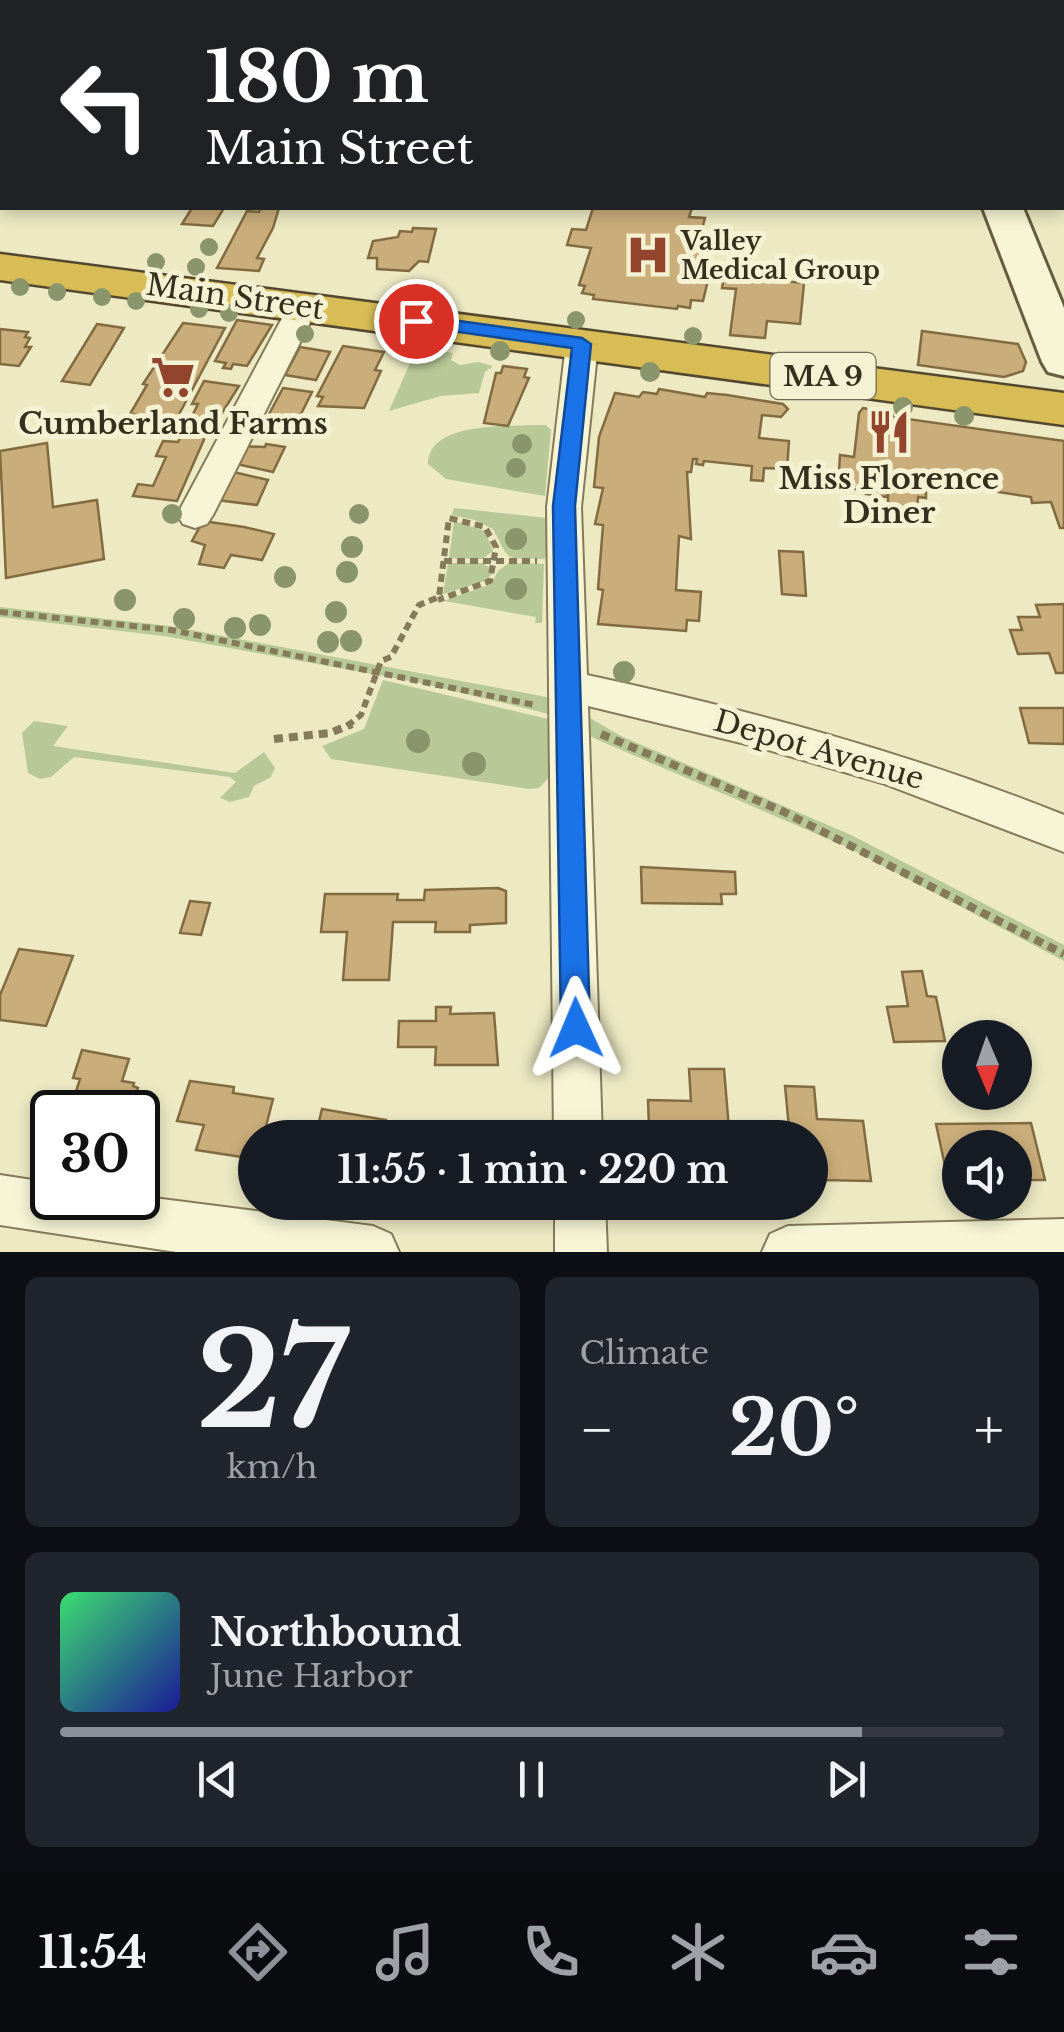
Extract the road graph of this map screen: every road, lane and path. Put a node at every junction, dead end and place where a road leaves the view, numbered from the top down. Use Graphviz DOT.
graph roads {
  1 [pos="1004,210"];
  2 [pos="0,267"];
  3 [pos="304,305"];
  4 [pos="582,344"];
  5 [pos="1064,362"];
  6 [pos="1064,409"];
  7 [pos="195,515"];
  8 [pos="444,561"];
  9 [pos="496,561"];
  10 [pos="549,562"];
  11 [pos="438,600"];
  12 [pos="0,612"];
  13 [pos="375,672"];
  14 [pos="557,696"];
  15 [pos="594,731"];
  16 [pos="274,740"];
  17 [pos="1064,834"];
  18 [pos="1064,954"];
  19 [pos="577,1120"];
  20 [pos="0,1200"];
  21 [pos="580,1220"];
  22 [pos="1064,1245"];
  23 [pos="373,1252"];
  24 [pos="581,1252"];
  25 [pos="788,1252"];
  1 -- 5 [label="main road"];
  2 -- 3 [label="highway, Main Street / MA 9"];
  3 -- 4 [label="highway, Main Street / MA 9"];
  3 -- 7 [label="street"];
  4 -- 6 [label="highway, Main Street / MA 9"];
  4 -- 14 [label="street"];
  8 -- 9 [label="path"];
  8 -- 9 [label="path"];
  8 -- 11 [label="path"];
  9 -- 10 [label="path"];
  9 -- 11 [label="path"];
  11 -- 13 [label="path"];
  12 -- 13 [label="path"];
  13 -- 14 [label="path"];
  13 -- 16 [label="path"];
  14 -- 17 [label="street, Depot Avenue"];
  14 -- 19 [label="street"];
  15 -- 18 [label="path"];
  20 -- 23 [label="street"];
  21 -- 24 [label="street"];
  22 -- 25 [label="street"];
}
